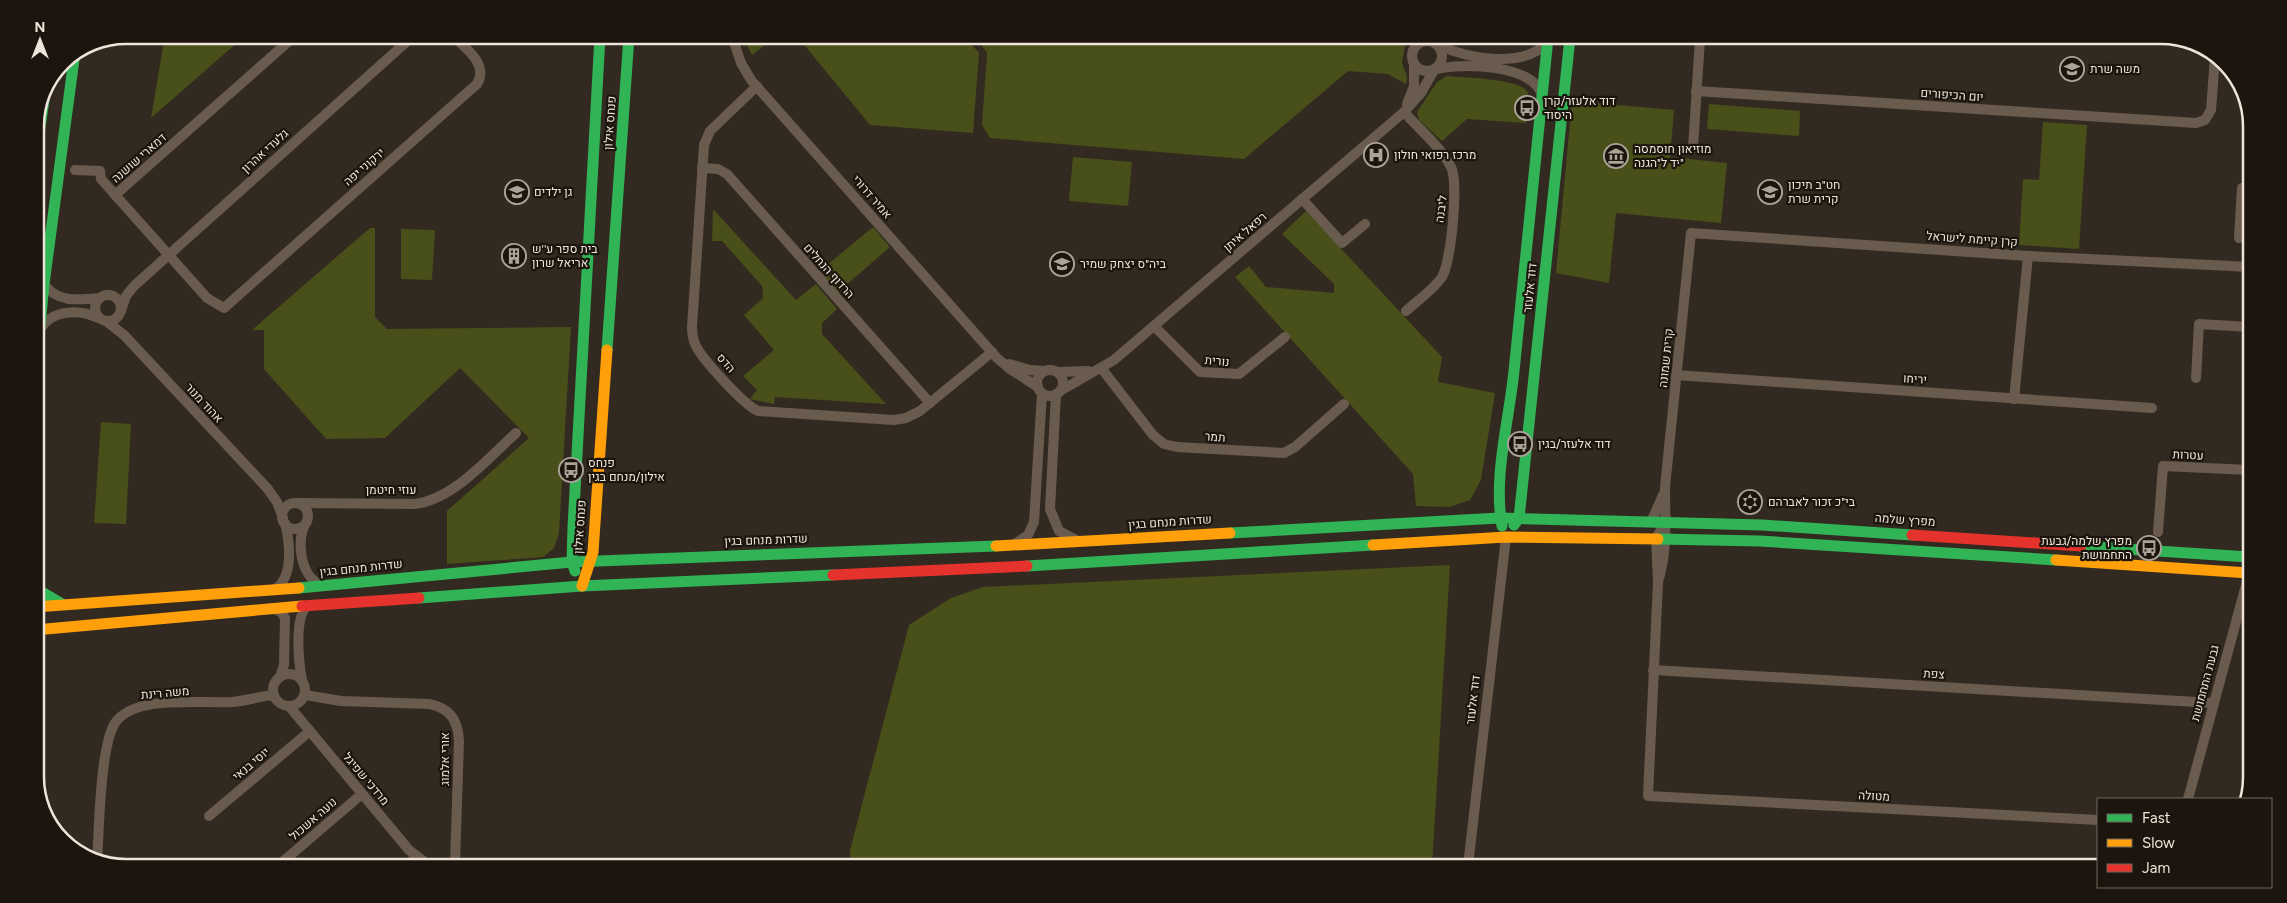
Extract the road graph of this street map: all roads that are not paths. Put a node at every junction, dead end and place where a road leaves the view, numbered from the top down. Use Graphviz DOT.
graph roads {
  1 [pos="286,44"];
  2 [pos="404,44"];
  3 [pos="460,44"];
  4 [pos="600,44"];
  5 [pos="628,44"];
  6 [pos="735,44"];
  7 [pos="736,44"];
  8 [pos="1415,44"];
  9 [pos="1420,44"];
  10 [pos="1435,44"];
  11 [pos="1439,44"];
  12 [pos="1544,44"];
  13 [pos="1548,44"];
  14 [pos="1569,44"];
  15 [pos="1700,44"];
  16 [pos="736,48"];
  17 [pos="1414,49"];
  18 [pos="75,62"];
  19 [pos="1414,63"];
  20 [pos="2214,64"];
  21 [pos="1435,69"];
  22 [pos="757,86"];
  23 [pos="1696,91"];
  24 [pos="1542,95"];
  25 [pos="1404,112"];
  26 [pos="1693,148"];
  27 [pos="702,168"];
  28 [pos="76,170"];
  29 [pos="2243,188"];
  30 [pos="115,195"];
  31 [pos="1302,199"];
  32 [pos="1365,224"];
  33 [pos="1691,233"];
  34 [pos="2239,238"];
  35 [pos="49,244"];
  36 [pos="44,254"];
  37 [pos="168,255"];
  38 [pos="2028,256"];
  39 [pos="2243,267"];
  40 [pos="44,284"];
  41 [pos="134,286"];
  42 [pos="104,296"];
  43 [pos="224,308"];
  44 [pos="1406,311"];
  45 [pos="121,312"];
  46 [pos="102,320"];
  47 [pos="44,325"];
  48 [pos="1154,326"];
  49 [pos="2243,326"];
  50 [pos="124,335"];
  51 [pos="1285,337"];
  52 [pos="994,355"];
  53 [pos="1102,369"];
  54 [pos="1044,371"];
  55 [pos="1058,372"];
  56 [pos="1676,375"];
  57 [pos="2196,378"];
  58 [pos="1040,390"];
  59 [pos="1058,393"];
  60 [pos="2014,399"];
  61 [pos="930,403"];
  62 [pos="1344,404"];
  63 [pos="2152,408"];
  64 [pos="516,433"];
  65 [pos="2243,470"];
  66 [pos="1501,487"];
  67 [pos="1665,487"];
  68 [pos="267,488"];
  69 [pos="296,503"];
  70 [pos="331,503"];
  71 [pos="1479,518"];
  72 [pos="1499,518"];
  73 [pos="1519,518"];
  74 [pos="284,520"];
  75 [pos="307,520"];
  76 [pos="1652,520"];
  77 [pos="1667,520"];
  78 [pos="573,526"];
  79 [pos="593,526"];
  80 [pos="2158,532"];
  81 [pos="1506,537"];
  82 [pos="1661,538"];
  83 [pos="1084,541"];
  84 [pos="1012,545"];
  85 [pos="2243,557"];
  86 [pos="626,559"];
  87 [pos="591,561"];
  88 [pos="572,562"];
  89 [pos="543,564"];
  90 [pos="2243,573"];
  91 [pos="322,586"];
  92 [pos="582,586"];
  93 [pos="272,590"];
  94 [pos="2243,594"];
  95 [pos="44,595"];
  96 [pos="64,605"];
  97 [pos="309,605"];
  98 [pos="44,606"];
  99 [pos="272,608"];
  100 [pos="44,629"];
  101 [pos="1653,670"];
  102 [pos="280,677"];
  103 [pos="302,680"];
  104 [pos="274,695"];
  105 [pos="305,695"];
  106 [pos="2213,702"];
  107 [pos="289,706"];
  108 [pos="310,731"];
  109 [pos="362,794"];
  110 [pos="2188,798"];
  111 [pos="209,816"];
  112 [pos="2097,820"];
  113 [pos="98,854"];
  114 [pos="286,859"];
  115 [pos="411,859"];
  116 [pos="455,859"];
  117 [pos="1469,859"];
  1 -- 30 [label="street, דמארי שושנה"];
  2 -- 37 [label="street, גלעדי אהרון"];
  3 -- 43 [label="street, ירקוני יפה"];
  4 -- 78 [label="street, פנחס אילון"];
  5 -- 79 [label="street, פנחס אילון"];
  6 -- 16 [label="street, אמיר דרורי"];
  7 -- 16 [label="street, אמיר דרורי"];
  8 -- 17 [label="street"];
  9 -- 17 [label="street"];
  10 -- 21 [label="street"];
  11 -- 12 [label="street"];
  13 -- 24 [label="street, דוד אלעזר"];
  14 -- 73 [label="street, דוד אלעזר"];
  15 -- 23 [label="street"];
  16 -- 22 [label="street, אמיר דרורי"];
  17 -- 19 [label="street"];
  18 -- 35 [label="street"];
  19 -- 21 [label="street"];
  19 -- 25 [label="street, רפאל איתן"];
  20 -- 23 [label="street, יום הכיפורים"];
  21 -- 24 [label="street"];
  21 -- 25 [label="street, רפאל איתן"];
  22 -- 27 [label="street, הדס"];
  22 -- 52 [label="street, אמיר דרורי"];
  23 -- 26 [label="street"];
  24 -- 66 [label="street, דוד אלעזר"];
  25 -- 31 [label="street, רפאל איתן"];
  25 -- 44 [label="street, ליבנה"];
  27 -- 61 [label="street, הרדוף הנחלים"];
  27 -- 61 [label="street, הדס"];
  28 -- 30 [label="street"];
  29 -- 34 [label="street"];
  30 -- 37 [label="street, דמארי שושנה"];
  31 -- 32 [label="street"];
  31 -- 48 [label="street, רפאל איתן"];
  33 -- 38 [label="street, קרן קיימת לישראל"];
  33 -- 56 [label="street, קרית שמונה"];
  35 -- 36 [label="street"];
  35 -- 40 [label="street"];
  37 -- 41 [label="street, גלעדי אהרון"];
  37 -- 43 [label="street, דמארי שושנה"];
  38 -- 39 [label="street, קרן קיימת לישראל"];
  38 -- 60 [label="street"];
  40 -- 42 [label="street, גלעדי אהרון"];
  41 -- 42 [label="street, גלעדי אהרון"];
  41 -- 45 [label="street, גלעדי אהרון"];
  42 -- 45 [label="street"];
  42 -- 46 [label="street"];
  45 -- 46 [label="street"];
  45 -- 50 [label="street"];
  46 -- 47 [label="street"];
  46 -- 50 [label="street, אהוד מנור"];
  48 -- 51 [label="street, נורית"];
  48 -- 53 [label="street, רפאל איתן"];
  49 -- 57 [label="street"];
  50 -- 68 [label="street, אהוד מנור"];
  52 -- 54 [label="street, אמיר דרורי"];
  52 -- 58 [label="street, אמיר דרורי"];
  52 -- 61 [label="street, הדס"];
  53 -- 55 [label="street"];
  53 -- 59 [label="street, רפאל איתן"];
  53 -- 62 [label="street, תמר"];
  54 -- 55 [label="street"];
  54 -- 58 [label="street"];
  55 -- 59 [label="street"];
  56 -- 60 [label="street, יריחו"];
  56 -- 67 [label="street, קרית שמונה"];
  58 -- 59 [label="street"];
  58 -- 84 [label="street"];
  59 -- 83 [label="street"];
  60 -- 63 [label="street, יריחו"];
  64 -- 70 [label="street, עוזי חיטמן"];
  65 -- 80 [label="street, עטרות"];
  66 -- 71 [label="street"];
  66 -- 72 [label="street, דוד אלעזר"];
  67 -- 76 [label="street, קרית שמונה"];
  67 -- 77 [label="street, קרית שמונה"];
  68 -- 69 [label="street, אהוד מנור"];
  68 -- 74 [label="street, אהוד מנור"];
  69 -- 70 [label="street, עוזי חיטמן"];
  69 -- 74 [label="street"];
  69 -- 75 [label="street"];
  70 -- 75 [label="street"];
  71 -- 72 [label="street, שדרות מנחם בגין"];
  71 -- 83 [label="street, שדרות מנחם בגין"];
  72 -- 73 [label="street, מפרץ שלמה"];
  72 -- 81 [label="street, דוד אלעזר"];
  73 -- 76 [label="street, מפרץ שלמה"];
  73 -- 81 [label="street, דוד אלעזר"];
  74 -- 75 [label="street"];
  74 -- 93 [label="street, אהוד מנור"];
  75 -- 91 [label="street"];
  76 -- 77 [label="street, מפרץ שלמה"];
  77 -- 82 [label="street"];
  77 -- 85 [label="street, מפרץ שלמה"];
  78 -- 88 [label="street, פנחס אילון"];
  78 -- 89 [label="street"];
  79 -- 86 [label="street"];
  79 -- 87 [label="street, פנחס אילון"];
  81 -- 82 [label="street"];
  81 -- 92 [label="street"];
  81 -- 117 [label="street, דוד אלעזר"];
  82 -- 90 [label="street"];
  82 -- 101 [label="street"];
  83 -- 84 [label="street, שדרות מנחם בגין"];
  84 -- 86 [label="street, שדרות מנחם בגין"];
  86 -- 87 [label="street, שדרות מנחם בגין"];
  87 -- 88 [label="street, שדרות מנחם בגין"];
  87 -- 92 [label="street, פנחס אילון"];
  88 -- 89 [label="street, שדרות מנחם בגין"];
  88 -- 92 [label="street, פנחס אילון"];
  89 -- 91 [label="street, שדרות מנחם בגין"];
  91 -- 93 [label="street, שדרות מנחם בגין"];
  92 -- 97 [label="street"];
  93 -- 96 [label="street, שדרות מנחם בגין"];
  94 -- 106 [label="street, גבעת התחמושת"];
  95 -- 96 [label="street"];
  96 -- 98 [label="street, שדרות מנחם בגין"];
  97 -- 99 [label="street"];
  97 -- 103 [label="street"];
  99 -- 100 [label="street"];
  99 -- 102 [label="street"];
  101 -- 106 [label="street, צפת"];
  101 -- 112 [label="street, מטולה"];
  102 -- 103 [label="street"];
  102 -- 104 [label="street"];
  103 -- 105 [label="street"];
  104 -- 107 [label="street"];
  104 -- 113 [label="street, משה רינת"];
  105 -- 107 [label="street"];
  105 -- 116 [label="street, אורי אלמוג"];
  106 -- 110 [label="street, גבעת התחמושת"];
  107 -- 108 [label="street, מרדכי שפיגל"];
  108 -- 109 [label="street, מרדכי שפיגל"];
  108 -- 111 [label="street, יוסי בנאי"];
  109 -- 114 [label="street, נועה אשכול"];
  109 -- 115 [label="street, מרדכי שפיגל"];
}
